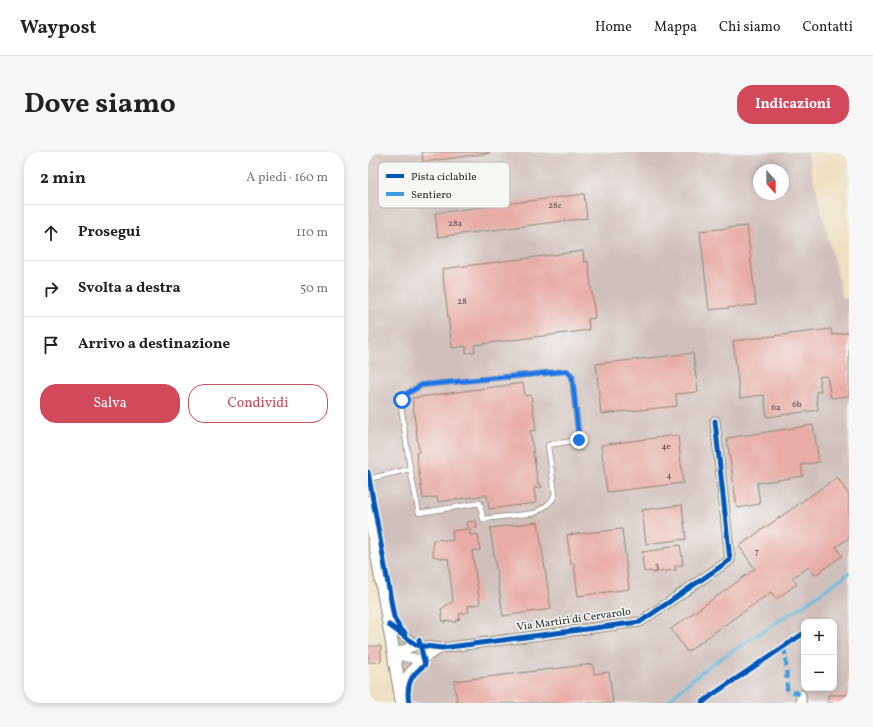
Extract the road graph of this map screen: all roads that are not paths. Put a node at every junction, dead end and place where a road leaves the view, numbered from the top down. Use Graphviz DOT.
graph roads {
  1 [pos="715,421"];
  2 [pos="410,469"];
  3 [pos="368,479"];
  4 [pos="368,502"];
  5 [pos="369,518"];
  6 [pos="389,625"];
  7 [pos="416,645"];
  8 [pos="442,648"];
  9 [pos="394,654"];
  10 [pos="420,660"];
  11 [pos="399,686"];
  12 [pos="402,703"];
  1 -- 8 [label="street, Via Martiri di Cervarolo"];
  2 -- 2 [label="lane"];
  2 -- 3 [label="lane"];
  4 -- 5 [label="street"];
  5 -- 6 [label="street"];
  6 -- 7 [label="street, Via Martiri di Cervarolo"];
  6 -- 9 [label="street"];
  7 -- 8 [label="street, Via Martiri di Cervarolo"];
  7 -- 9 [label="street, Via Martiri di Cervarolo"];
  8 -- 10 [label="street, Via Martiri di Cervarolo"];
  9 -- 10 [label="street"];
  9 -- 11 [label="street"];
  10 -- 11 [label="street, Via Martiri di Cervarolo"];
  11 -- 12 [label="street"];
}
